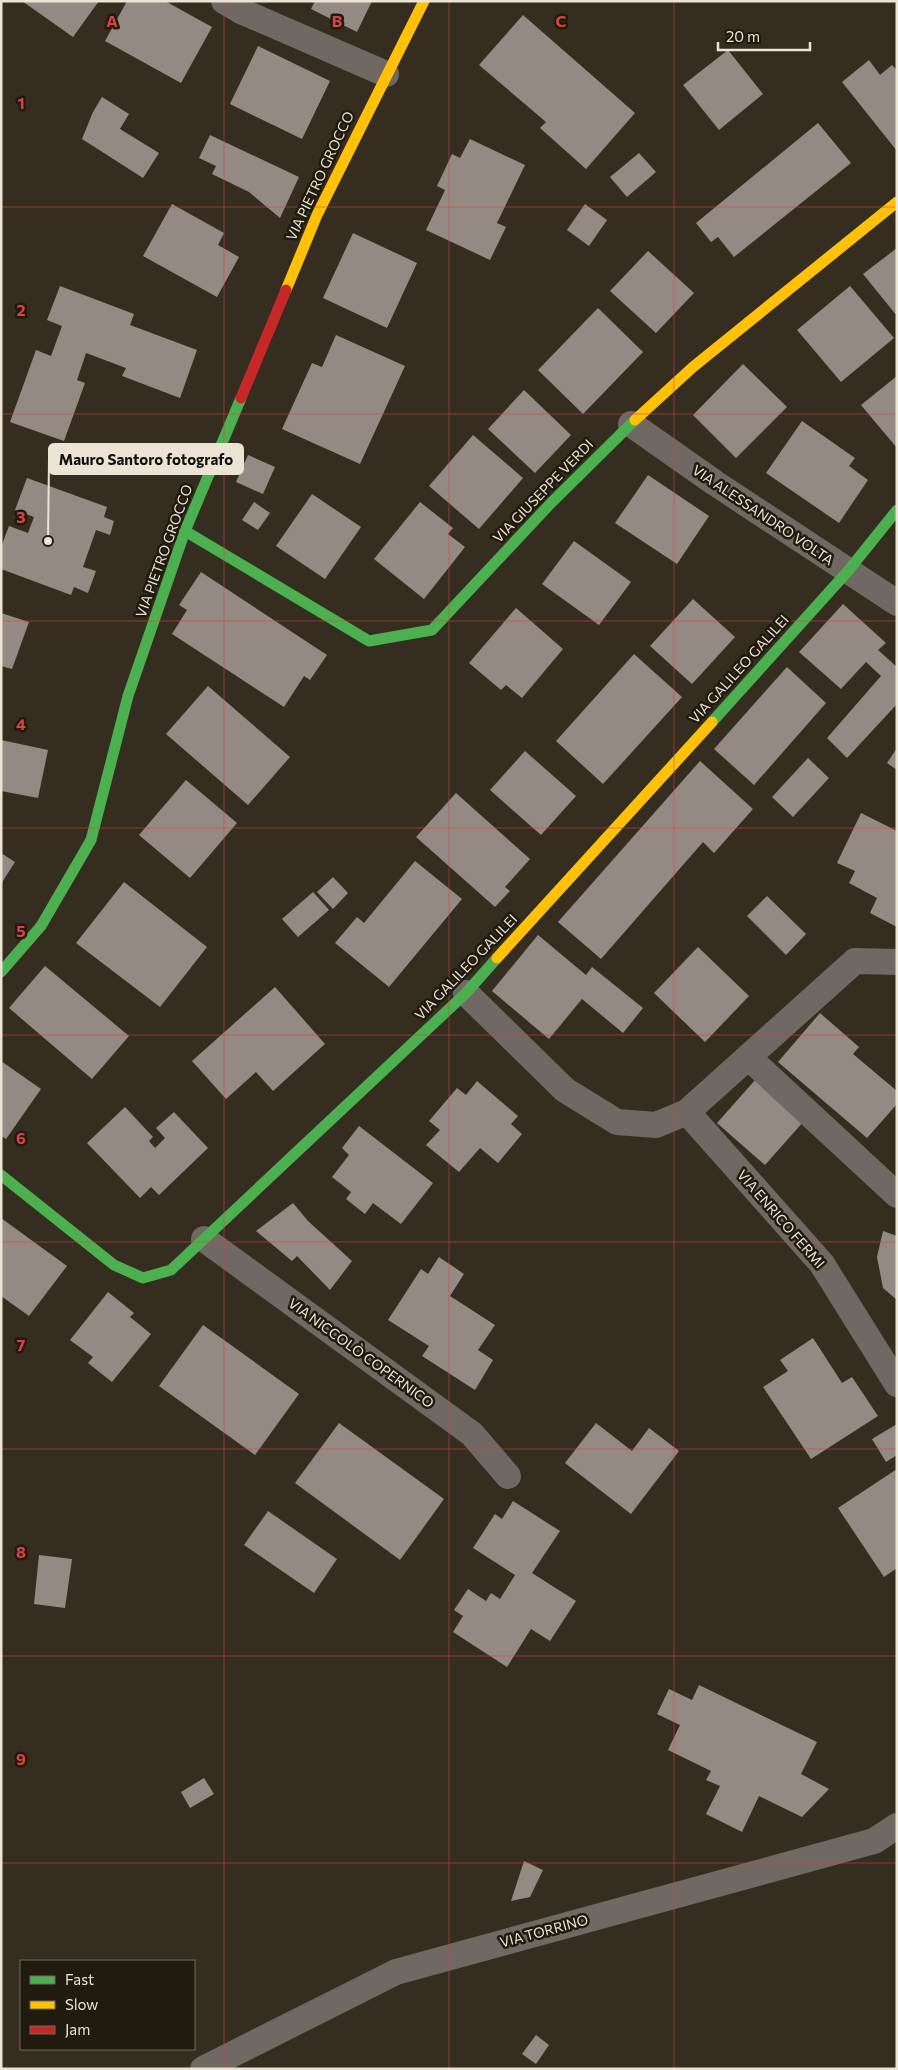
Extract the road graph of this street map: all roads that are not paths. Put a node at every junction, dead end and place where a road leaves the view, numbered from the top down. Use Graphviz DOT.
graph roads {
  1 [pos="224,1"];
  2 [pos="424,1"];
  3 [pos="386,74"];
  4 [pos="897,202"];
  5 [pos="631,424"];
  6 [pos="897,510"];
  7 [pos="185,531"];
  8 [pos="848,571"];
  9 [pos="897,603"];
  10 [pos="897,962"];
  11 [pos="1,972"];
  12 [pos="466,993"];
  13 [pos="748,1056"];
  14 [pos="687,1112"];
  15 [pos="1,1175"];
  16 [pos="897,1195"];
  17 [pos="204,1239"];
  18 [pos="897,1384"];
  19 [pos="508,1476"];
  20 [pos="897,1826"];
  21 [pos="203,2069"];
  1 -- 3 [label="street"];
  2 -- 3 [label="street, VIA PIETRO GROCCO"];
  3 -- 7 [label="street, VIA PIETRO GROCCO"];
  4 -- 5 [label="street, VIA GIUSEPPE VERDI"];
  5 -- 7 [label="street, VIA GIUSEPPE VERDI"];
  5 -- 8 [label="street, VIA ALESSANDRO VOLTA"];
  6 -- 8 [label="street, VIA GALILEO GALILEI"];
  7 -- 11 [label="street, VIA PIETRO GROCCO"];
  8 -- 9 [label="street, VIA ALESSANDRO VOLTA"];
  8 -- 12 [label="street, VIA GALILEO GALILEI"];
  10 -- 13 [label="street"];
  12 -- 14 [label="street"];
  12 -- 17 [label="street, VIA GALILEO GALILEI"];
  13 -- 14 [label="street"];
  13 -- 16 [label="street"];
  14 -- 18 [label="street, VIA ENRICO FERMI"];
  15 -- 17 [label="street, VIA GALILEO GALILEI"];
  17 -- 19 [label="street, VIA NICCOLÒ COPERNICO"];
  20 -- 21 [label="street, VIA TORRINO"];
}
